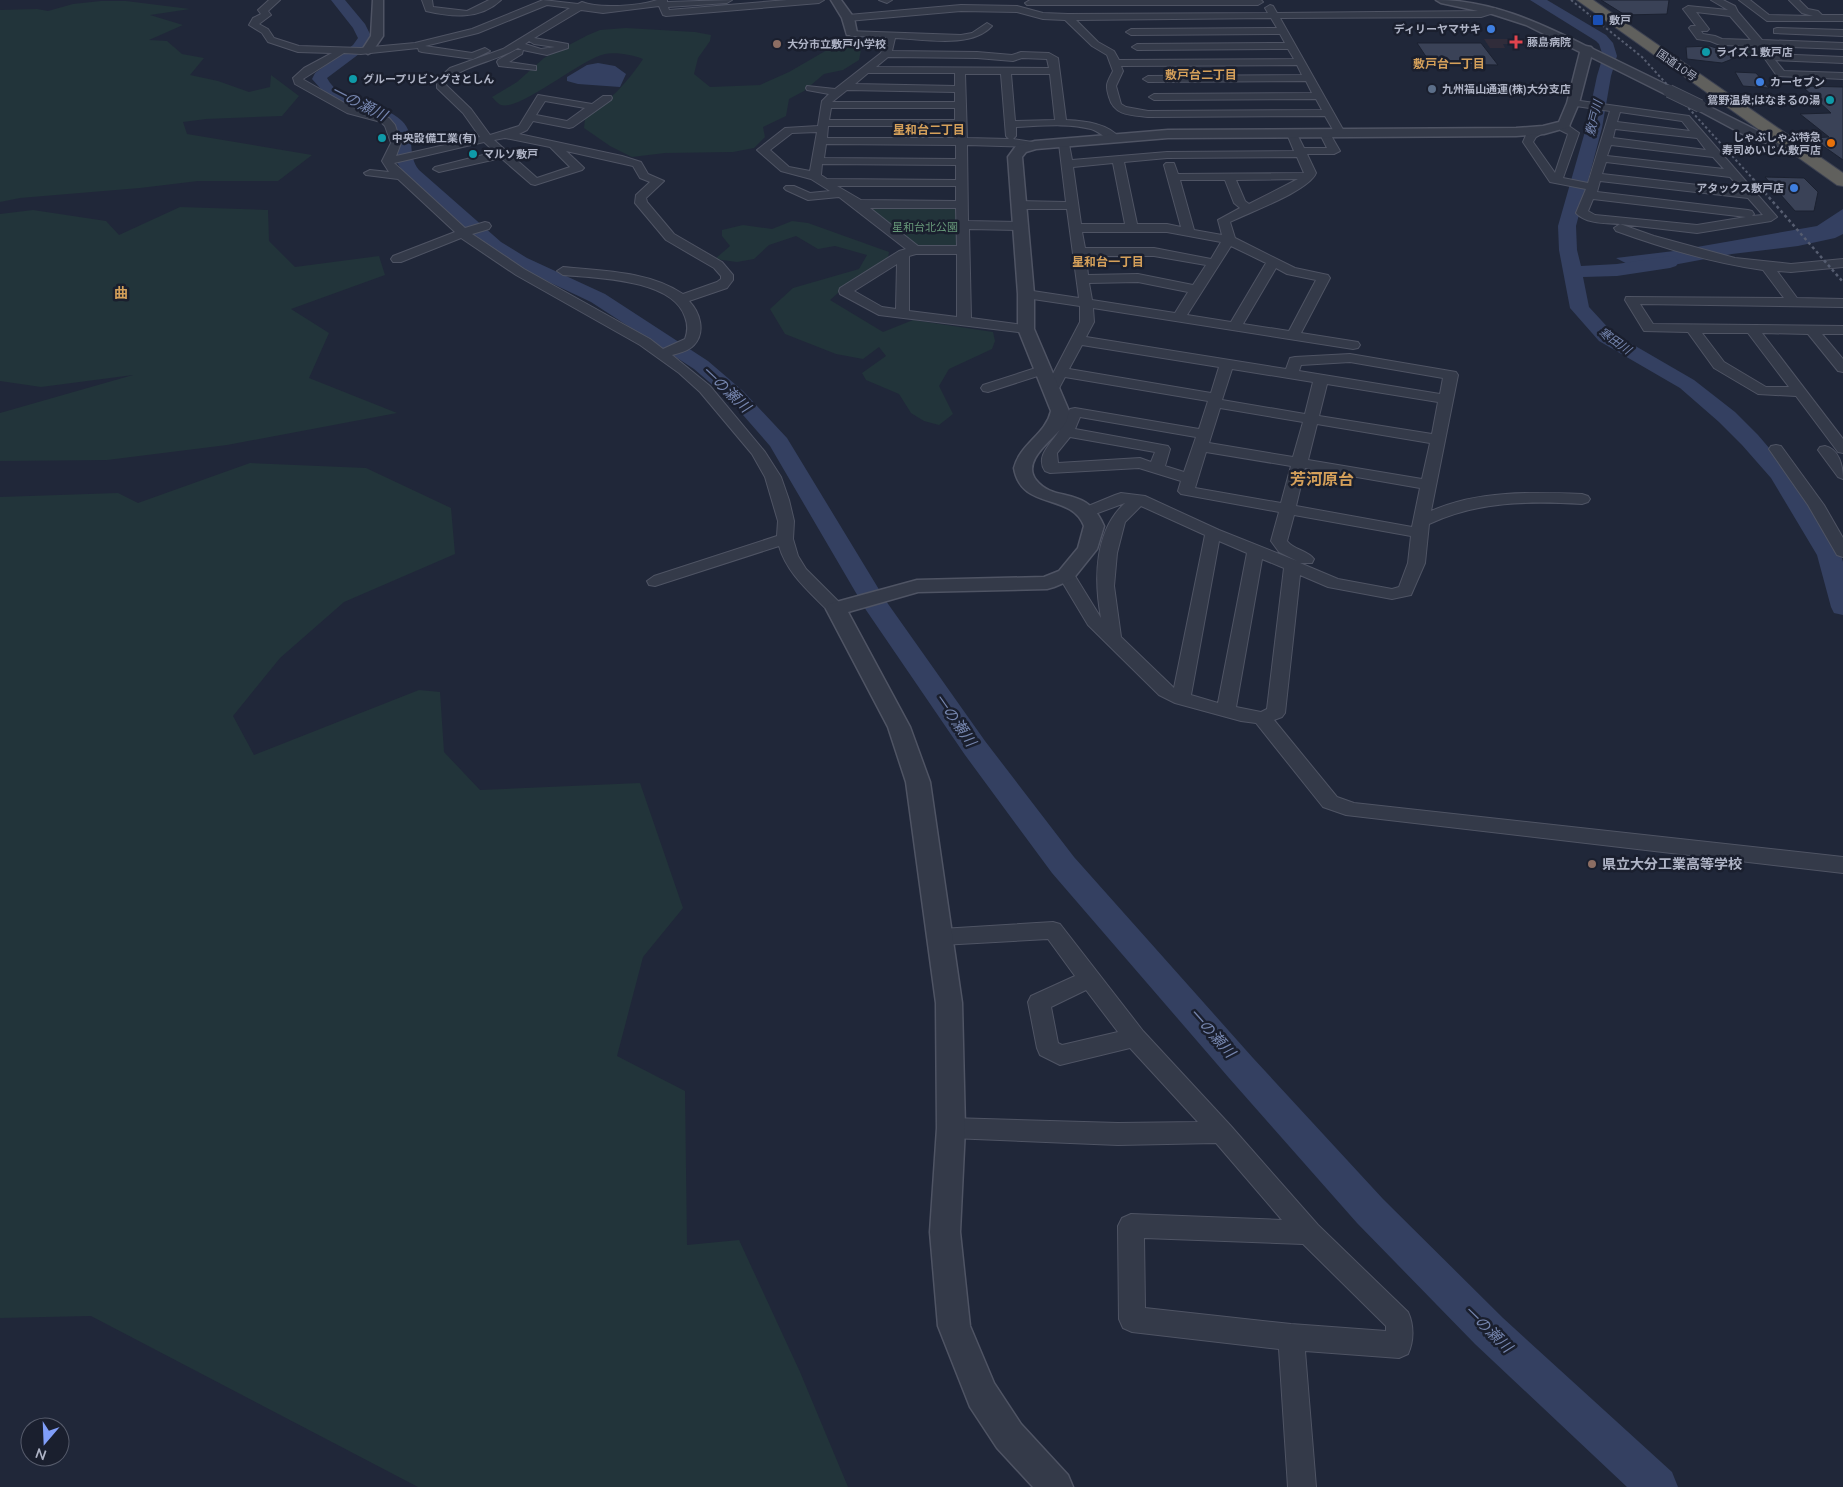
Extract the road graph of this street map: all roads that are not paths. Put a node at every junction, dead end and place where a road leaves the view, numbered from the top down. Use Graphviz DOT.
graph roads {
  1 [pos="275,0"];
  2 [pos="378,0"];
  3 [pos="427,0"];
  4 [pos="496,0"];
  5 [pos="590,0"];
  6 [pos="662,0"];
  7 [pos="727,0"];
  8 [pos="819,0"];
  9 [pos="836,0"];
  10 [pos="885,0"];
  11 [pos="962,0"];
  12 [pos="1047,0"];
  13 [pos="1441,0"];
  14 [pos="1584,0"];
  15 [pos="1595,0"];
  16 [pos="1716,0"];
  17 [pos="1744,0"];
  18 [pos="1794,0"];
  19 [pos="1255,1"];
  20 [pos="1121,2"];
  21 [pos="1030,4"];
  22 [pos="1326,5"];
  23 [pos="579,7"];
  24 [pos="1009,8"];
  25 [pos="968,9"];
  26 [pos="1495,11"];
  27 [pos="894,14"];
  28 [pos="1733,14"];
  29 [pos="1330,15"];
  30 [pos="1275,16"];
  31 [pos="1068,17"];
  32 [pos="1126,17"];
  33 [pos="848,18"];
  34 [pos="1819,18"];
  35 [pos="1843,18"];
  36 [pos="987,26"];
  37 [pos="1704,29"];
  38 [pos="1747,30"];
  39 [pos="1284,31"];
  40 [pos="1131,32"];
  41 [pos="851,33"];
  42 [pos="1843,33"];
  43 [pos="891,35"];
  44 [pos="534,41"];
  45 [pos="1758,43"];
  46 [pos="521,46"];
  47 [pos="1292,46"];
  48 [pos="1843,46"];
  49 [pos="408,47"];
  50 [pos="500,47"];
  51 [pos="1137,47"];
  52 [pos="1174,47"];
  53 [pos="1222,47"];
  54 [pos="1587,49"];
  55 [pos="343,51"];
  56 [pos="364,51"];
  57 [pos="886,54"];
  58 [pos="1771,57"];
  59 [pos="1843,60"];
  60 [pos="1301,62"];
  61 [pos="1116,63"];
  62 [pos="1142,63"];
  63 [pos="1180,63"];
  64 [pos="1230,63"];
  65 [pos="532,68"];
  66 [pos="866,70"];
  67 [pos="960,71"];
  68 [pos="1006,71"];
  69 [pos="1053,71"];
  70 [pos="471,76"];
  71 [pos="1843,76"];
  72 [pos="1310,78"];
  73 [pos="1148,79"];
  74 [pos="811,88"];
  75 [pos="960,89"];
  76 [pos="842,90"];
  77 [pos="1320,96"];
  78 [pos="1154,97"];
  79 [pos="607,98"];
  80 [pos="1577,103"];
  81 [pos="826,105"];
  82 [pos="960,105"];
  83 [pos="594,107"];
  84 [pos="1612,108"];
  85 [pos="1329,113"];
  86 [pos="1161,114"];
  87 [pos="530,117"];
  88 [pos="961,123"];
  89 [pos="1010,124"];
  90 [pos="1062,124"];
  91 [pos="1564,124"];
  92 [pos="1611,125"];
  93 [pos="823,126"];
  94 [pos="1544,130"];
  95 [pos="1340,133"];
  96 [pos="1168,134"];
  97 [pos="1292,134"];
  98 [pos="1325,134"];
  99 [pos="507,135"];
  100 [pos="1699,135"];
  101 [pos="1116,139"];
  102 [pos="488,140"];
  103 [pos="821,141"];
  104 [pos="961,142"];
  105 [pos="1012,142"];
  106 [pos="1606,142"];
  107 [pos="1064,144"];
  108 [pos="1790,144"];
  109 [pos="1034,145"];
  110 [pos="555,146"];
  111 [pos="1812,151"];
  112 [pos="1301,153"];
  113 [pos="503,154"];
  114 [pos="1716,154"];
  115 [pos="1167,155"];
  116 [pos="412,156"];
  117 [pos="1600,158"];
  118 [pos="391,160"];
  119 [pos="1118,160"];
  120 [pos="817,161"];
  121 [pos="962,162"];
  122 [pos="1067,164"];
  123 [pos="439,169"];
  124 [pos="370,173"];
  125 [pos="1837,173"];
  126 [pos="1733,174"];
  127 [pos="400,176"];
  128 [pos="1309,176"];
  129 [pos="1173,177"];
  130 [pos="1229,177"];
  131 [pos="820,179"];
  132 [pos="1558,181"];
  133 [pos="962,182"];
  134 [pos="1590,186"];
  135 [pos="790,188"];
  136 [pos="841,193"];
  137 [pos="1752,195"];
  138 [pos="858,204"];
  139 [pos="962,205"];
  140 [pos="1018,205"];
  141 [pos="1073,206"];
  142 [pos="1248,208"];
  143 [pos="1772,217"];
  144 [pos="1593,218"];
  145 [pos="963,225"];
  146 [pos="483,226"];
  147 [pos="1020,226"];
  148 [pos="1076,228"];
  149 [pos="1132,228"];
  150 [pos="1188,231"];
  151 [pos="464,232"];
  152 [pos="1229,240"];
  153 [pos="963,250"];
  154 [pos="909,252"];
  155 [pos="1079,252"];
  156 [pos="397,259"];
  157 [pos="1274,261"];
  158 [pos="1214,263"];
  159 [pos="1843,263"];
  160 [pos="1767,267"];
  161 [pos="563,271"];
  162 [pos="1083,279"];
  163 [pos="1196,290"];
  164 [pos="1026,294"];
  165 [pos="682,299"];
  166 [pos="1793,302"];
  167 [pos="1843,303"];
  168 [pos="1086,304"];
  169 [pos="902,314"];
  170 [pos="1178,318"];
  171 [pos="964,321"];
  172 [pos="1235,326"];
  173 [pos="1692,328"];
  174 [pos="1026,329"];
  175 [pos="1752,329"];
  176 [pos="1811,329"];
  177 [pos="1843,330"];
  178 [pos="1293,335"];
  179 [pos="1079,340"];
  180 [pos="1353,345"];
  181 [pos="666,352"];
  182 [pos="1227,364"];
  183 [pos="1843,368"];
  184 [pos="1042,370"];
  185 [pos="1061,372"];
  186 [pos="1291,374"];
  187 [pos="1321,378"];
  188 [pos="988,388"];
  189 [pos="1052,389"];
  190 [pos="1800,392"];
  191 [pos="1446,398"];
  192 [pos="1212,400"];
  193 [pos="1075,412"];
  194 [pos="1059,413"];
  195 [pos="1310,419"];
  196 [pos="1066,432"];
  197 [pos="1202,440"];
  198 [pos="1438,440"];
  199 [pos="1776,450"];
  200 [pos="1843,450"];
  201 [pos="1299,463"];
  202 [pos="1157,467"];
  203 [pos="1843,474"];
  204 [pos="1190,479"];
  205 [pos="1429,485"];
  206 [pos="1582,498"];
  207 [pos="1139,499"];
  208 [pos="1287,509"];
  209 [pos="1087,512"];
  210 [pos="1420,528"];
  211 [pos="1213,533"];
  212 [pos="785,540"];
  213 [pos="1255,551"];
  214 [pos="1843,552"];
  215 [pos="1293,565"];
  216 [pos="1066,575"];
  217 [pos="655,581"];
  218 [pos="1360,588"];
  219 [pos="843,607"];
  220 [pos="1112,640"];
  221 [pos="1182,699"];
  222 [pos="1226,711"];
  223 [pos="1262,718"];
  224 [pos="1843,866"];
  225 [pos="941,937"];
  226 [pos="1090,979"];
  227 [pos="1135,1038"];
  228 [pos="951,1128"];
  229 [pos="1222,1132"];
  230 [pos="1309,1233"];
  231 [pos="1291,1337"];
  232 [pos="1056,1487"];
  233 [pos="1302,1487"];
  1 -- 55 [label="street"];
  2 -- 56 [label="street"];
  3 -- 4 [label="street"];
  5 -- 23 [label="street"];
  6 -- 23 [label="street"];
  7 -- 8 [label="street"];
  9 -- 33 [label="street"];
  10 -- 27 [label="street"];
  11 -- 25 [label="street"];
  12 -- 21 [label="street"];
  13 -- 26 [label="street"];
  14 -- 108 [label="highway, 国道10号"];
  15 -- 111 [label="highway, 国道10号"];
  16 -- 28 [label="street"];
  17 -- 34 [label="street"];
  18 -- 34 [label="street"];
  19 -- 20 [label="street"];
  19 -- 30 [label="street"];
  20 -- 21 [label="street"];
  20 -- 32 [label="street"];
  21 -- 24 [label="street"];
  22 -- 29 [label="street"];
  23 -- 46 [label="street"];
  23 -- 49 [label="street"];
  24 -- 25 [label="street"];
  24 -- 31 [label="street"];
  25 -- 27 [label="street"];
  26 -- 29 [label="street"];
  26 -- 54 [label="street"];
  27 -- 33 [label="street"];
  28 -- 37 [label="street"];
  28 -- 38 [label="street"];
  29 -- 30 [label="street"];
  30 -- 32 [label="street"];
  30 -- 39 [label="street"];
  31 -- 32 [label="street"];
  31 -- 61 [label="street"];
  32 -- 40 [label="street"];
  33 -- 41 [label="street"];
  34 -- 35 [label="street"];
  36 -- 43 [label="street"];
  37 -- 38 [label="street"];
  37 -- 45 [label="street"];
  38 -- 42 [label="street"];
  38 -- 45 [label="street"];
  39 -- 40 [label="street"];
  39 -- 47 [label="street"];
  40 -- 51 [label="street"];
  41 -- 43 [label="street"];
  43 -- 57 [label="street"];
  44 -- 46 [label="street"];
  45 -- 48 [label="street"];
  45 -- 58 [label="street"];
  46 -- 50 [label="street"];
  46 -- 65 [label="street"];
  47 -- 53 [label="street"];
  47 -- 60 [label="street"];
  49 -- 50 [label="street"];
  49 -- 56 [label="street"];
  50 -- 70 [label="street"];
  50 -- 102 [label="street"];
  51 -- 52 [label="street"];
  51 -- 62 [label="street"];
  52 -- 53 [label="street"];
  52 -- 63 [label="street"];
  53 -- 64 [label="street"];
  54 -- 80 [label="street"];
  54 -- 108 [label="street, bridge"];
  55 -- 56 [label="street"];
  55 -- 118 [label="street"];
  57 -- 66 [label="street"];
  57 -- 69 [label="street"];
  58 -- 59 [label="street"];
  58 -- 71 [label="street"];
  60 -- 64 [label="street"];
  60 -- 72 [label="street"];
  61 -- 62 [label="street"];
  61 -- 86 [label="street"];
  62 -- 63 [label="street"];
  62 -- 73 [label="street"];
  63 -- 64 [label="street"];
  66 -- 67 [label="street"];
  66 -- 76 [label="street"];
  67 -- 68 [label="street"];
  67 -- 75 [label="street"];
  68 -- 69 [label="street"];
  68 -- 89 [label="street"];
  69 -- 90 [label="street"];
  72 -- 73 [label="street"];
  72 -- 77 [label="street"];
  73 -- 78 [label="street"];
  74 -- 76 [label="street"];
  75 -- 76 [label="street"];
  75 -- 82 [label="street"];
  76 -- 81 [label="street"];
  77 -- 78 [label="street"];
  77 -- 85 [label="street"];
  78 -- 86 [label="street"];
  79 -- 83 [label="street"];
  80 -- 84 [label="street"];
  80 -- 91 [label="street"];
  81 -- 82 [label="street"];
  81 -- 93 [label="street"];
  82 -- 88 [label="street"];
  83 -- 87 [label="street"];
  83 -- 87 [label="street"];
  84 -- 92 [label="street"];
  84 -- 100 [label="street"];
  85 -- 86 [label="street"];
  85 -- 95 [label="street"];
  86 -- 96 [label="street"];
  87 -- 99 [label="street"];
  88 -- 93 [label="street"];
  88 -- 104 [label="street"];
  89 -- 90 [label="street"];
  89 -- 105 [label="street"];
  90 -- 101 [label="street"];
  91 -- 94 [label="street"];
  91 -- 132 [label="street"];
  92 -- 100 [label="street"];
  92 -- 106 [label="street"];
  93 -- 103 [label="street"];
  93 -- 131 [label="street"];
  94 -- 95 [label="street"];
  94 -- 132 [label="street"];
  95 -- 98 [label="street"];
  96 -- 97 [label="street"];
  96 -- 101 [label="street"];
  97 -- 98 [label="street"];
  97 -- 112 [label="street"];
  98 -- 112 [label="street"];
  99 -- 102 [label="street"];
  99 -- 110 [label="street"];
  100 -- 114 [label="street"];
  101 -- 107 [label="street"];
  102 -- 113 [label="street"];
  102 -- 116 [label="street"];
  103 -- 104 [label="street"];
  103 -- 120 [label="street"];
  104 -- 105 [label="street"];
  104 -- 121 [label="street"];
  105 -- 109 [label="street"];
  106 -- 114 [label="street"];
  106 -- 117 [label="street"];
  107 -- 109 [label="street"];
  107 -- 122 [label="street"];
  108 -- 111 [label="street"];
  108 -- 125 [label="highway, 国道10号"];
  109 -- 140 [label="street"];
  110 -- 113 [label="street"];
  110 -- 165 [label="street"];
  111 -- 125 [label="highway, 国道10号"];
  112 -- 115 [label="street"];
  112 -- 128 [label="street"];
  113 -- 123 [label="street"];
  114 -- 126 [label="street"];
  115 -- 119 [label="street"];
  115 -- 129 [label="street"];
  116 -- 118 [label="street"];
  117 -- 126 [label="street"];
  117 -- 134 [label="street"];
  118 -- 127 [label="street"];
  119 -- 122 [label="street"];
  119 -- 149 [label="street"];
  120 -- 121 [label="street"];
  120 -- 131 [label="street"];
  121 -- 133 [label="street"];
  122 -- 141 [label="street"];
  124 -- 127 [label="street"];
  126 -- 137 [label="street"];
  127 -- 151 [label="street"];
  128 -- 130 [label="street"];
  128 -- 142 [label="street"];
  129 -- 130 [label="street"];
  129 -- 150 [label="street"];
  130 -- 142 [label="street"];
  131 -- 133 [label="street"];
  131 -- 136 [label="street"];
  132 -- 134 [label="street"];
  133 -- 139 [label="street"];
  134 -- 137 [label="street"];
  134 -- 143 [label="street"];
  134 -- 144 [label="street"];
  135 -- 136 [label="street"];
  136 -- 138 [label="street"];
  137 -- 143 [label="street"];
  138 -- 139 [label="street"];
  138 -- 154 [label="street"];
  139 -- 145 [label="street"];
  140 -- 141 [label="street"];
  140 -- 147 [label="street"];
  141 -- 148 [label="street"];
  142 -- 152 [label="street"];
  143 -- 144 [label="street"];
  144 -- 160 [label="street"];
  145 -- 147 [label="street"];
  145 -- 153 [label="street"];
  146 -- 151 [label="street"];
  147 -- 164 [label="street"];
  148 -- 149 [label="street"];
  148 -- 155 [label="street"];
  149 -- 150 [label="street"];
  150 -- 152 [label="street"];
  151 -- 156 [label="street"];
  151 -- 181 [label="street"];
  152 -- 157 [label="street"];
  152 -- 158 [label="street"];
  153 -- 154 [label="street"];
  153 -- 171 [label="street"];
  154 -- 169 [label="street"];
  154 -- 169 [label="street"];
  155 -- 158 [label="street"];
  155 -- 162 [label="street"];
  157 -- 172 [label="street"];
  157 -- 178 [label="street"];
  158 -- 163 [label="street"];
  159 -- 160 [label="street"];
  160 -- 166 [label="street"];
  161 -- 165 [label="street"];
  162 -- 163 [label="street"];
  162 -- 168 [label="street"];
  163 -- 170 [label="street"];
  164 -- 168 [label="street"];
  164 -- 174 [label="street"];
  165 -- 181 [label="street"];
  166 -- 167 [label="street"];
  166 -- 173 [label="street"];
  168 -- 170 [label="street"];
  168 -- 179 [label="street"];
  169 -- 171 [label="street"];
  170 -- 172 [label="street"];
  171 -- 174 [label="street"];
  172 -- 178 [label="street"];
  173 -- 175 [label="street"];
  173 -- 190 [label="street"];
  174 -- 184 [label="street"];
  175 -- 176 [label="street"];
  175 -- 190 [label="street"];
  176 -- 177 [label="street"];
  176 -- 183 [label="street"];
  178 -- 180 [label="street"];
  179 -- 182 [label="street"];
  179 -- 185 [label="street"];
  181 -- 212 [label="street"];
  182 -- 186 [label="street"];
  182 -- 192 [label="street"];
  184 -- 188 [label="street"];
  184 -- 189 [label="street"];
  185 -- 189 [label="street"];
  185 -- 192 [label="street"];
  186 -- 187 [label="street"];
  186 -- 191 [label="street"];
  187 -- 191 [label="street"];
  187 -- 195 [label="street"];
  189 -- 194 [label="street"];
  190 -- 200 [label="street"];
  191 -- 198 [label="street"];
  192 -- 195 [label="street"];
  192 -- 197 [label="street"];
  193 -- 194 [label="street"];
  193 -- 196 [label="street"];
  193 -- 197 [label="street"];
  194 -- 209 [label="street"];
  195 -- 198 [label="street"];
  195 -- 201 [label="street"];
  196 -- 202 [label="street"];
  196 -- 202 [label="street"];
  197 -- 201 [label="street"];
  197 -- 204 [label="street"];
  198 -- 205 [label="street"];
  199 -- 214 [label="street"];
  200 -- 203 [label="street"];
  201 -- 205 [label="street"];
  201 -- 208 [label="street"];
  202 -- 204 [label="street"];
  204 -- 208 [label="street"];
  205 -- 210 [label="street"];
  206 -- 210 [label="street"];
  207 -- 209 [label="street"];
  207 -- 211 [label="street"];
  207 -- 220 [label="street"];
  208 -- 210 [label="street"];
  208 -- 218 [label="street"];
  209 -- 216 [label="street"];
  210 -- 218 [label="street"];
  211 -- 213 [label="street"];
  211 -- 221 [label="street"];
  212 -- 217 [label="street"];
  212 -- 219 [label="street"];
  213 -- 215 [label="street"];
  213 -- 222 [label="street"];
  215 -- 218 [label="street"];
  215 -- 223 [label="street"];
  216 -- 219 [label="street"];
  216 -- 220 [label="street"];
  219 -- 225 [label="street"];
  220 -- 221 [label="street"];
  221 -- 222 [label="street"];
  222 -- 223 [label="street"];
  223 -- 224 [label="street"];
  225 -- 226 [label="street"];
  225 -- 228 [label="street"];
  226 -- 227 [label="street"];
  226 -- 227 [label="street"];
  227 -- 229 [label="street"];
  228 -- 229 [label="street"];
  228 -- 232 [label="street"];
  229 -- 230 [label="street"];
  230 -- 231 [label="street"];
  230 -- 231 [label="street"];
  231 -- 233 [label="street"];
}
